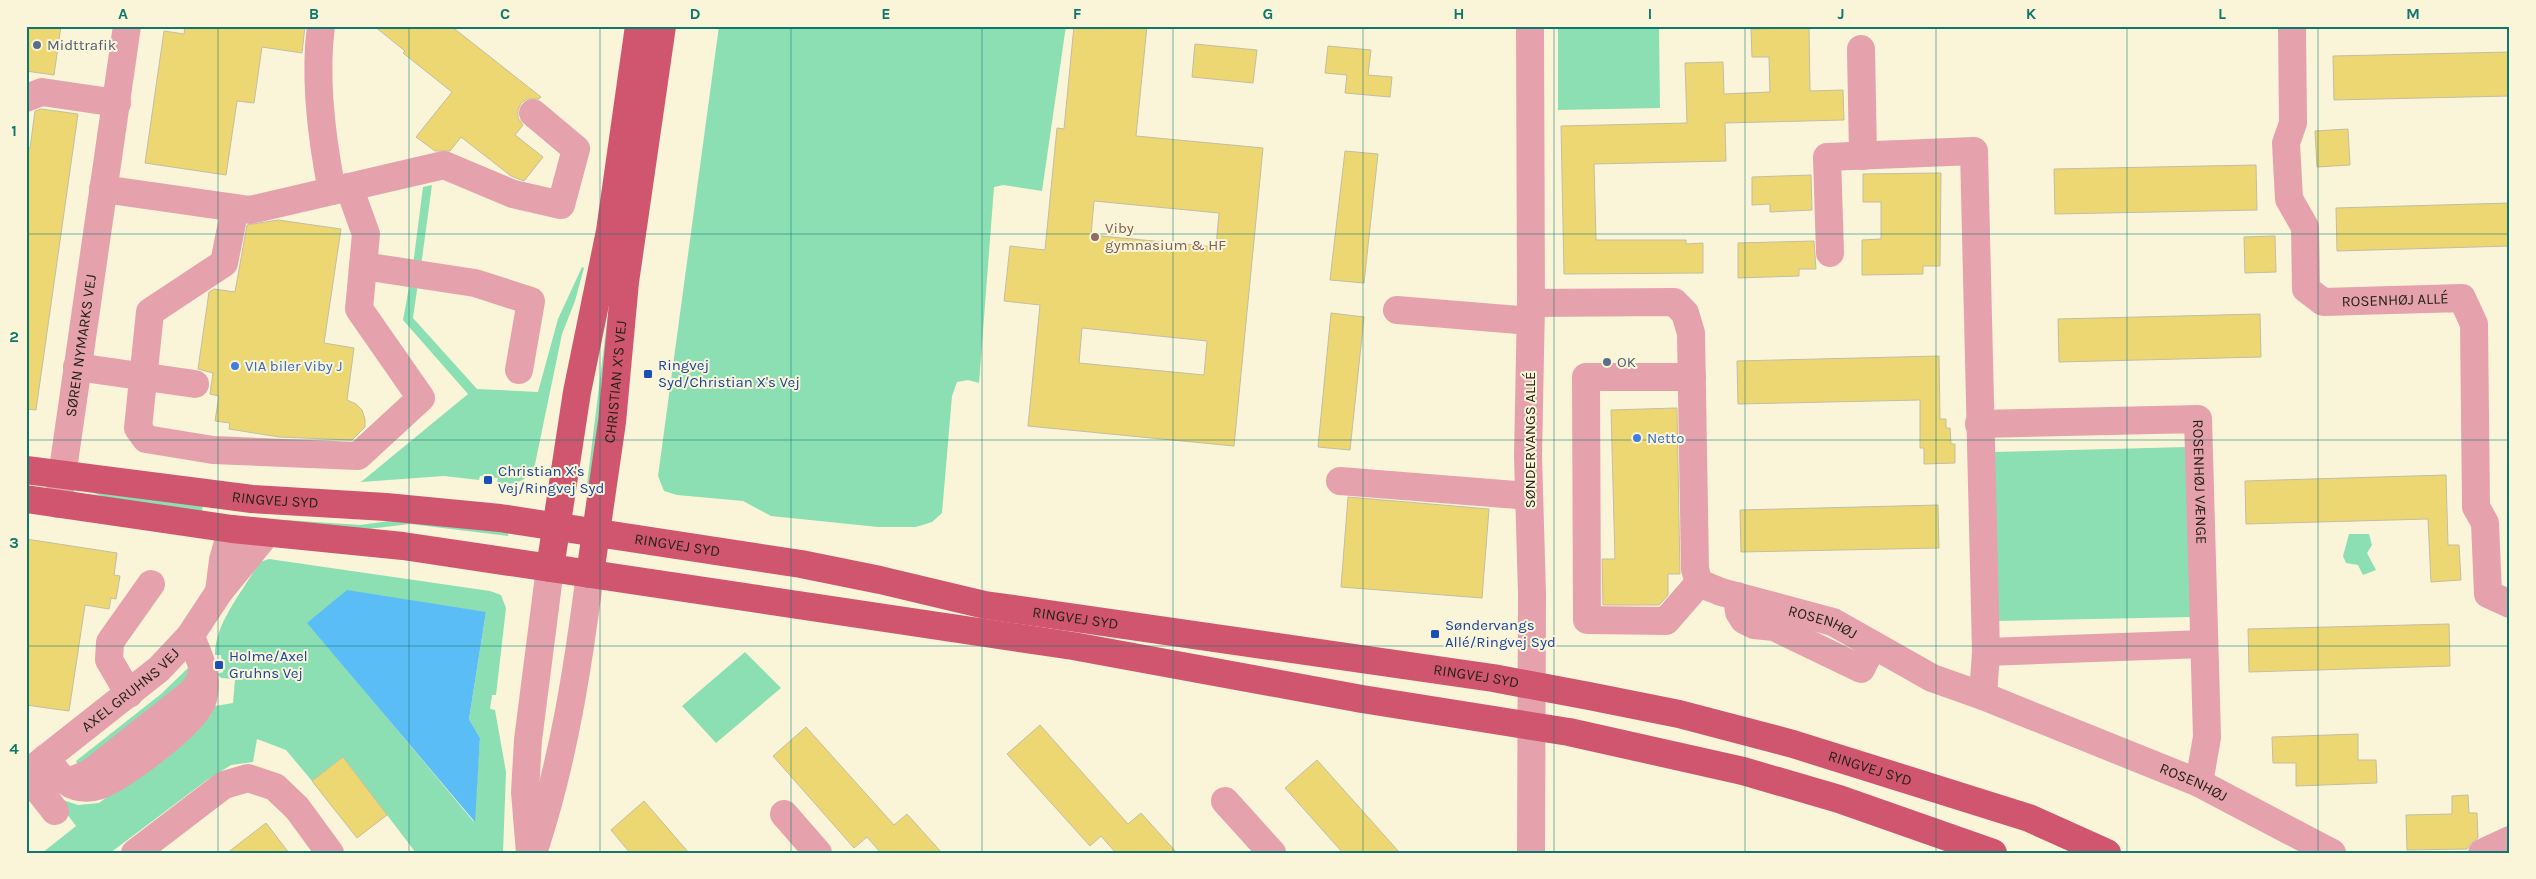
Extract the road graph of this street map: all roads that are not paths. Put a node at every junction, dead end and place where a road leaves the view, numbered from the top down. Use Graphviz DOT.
graph roads {
  1 [pos="127,26"];
  2 [pos="321,26"];
  3 [pos="639,26"];
  4 [pos="662,26"];
  5 [pos="1530,26"];
  6 [pos="2292,26"];
  7 [pos="1861,49"];
  8 [pos="26,98"];
  9 [pos="117,103"];
  10 [pos="533,113"];
  11 [pos="1863,156"];
  12 [pos="103,189"];
  13 [pos="340,189"];
  14 [pos="235,208"];
  15 [pos="1830,253"];
  16 [pos="363,266"];
  17 [pos="1397,310"];
  18 [pos="1530,312"];
  19 [pos="77,367"];
  20 [pos="519,370"];
  21 [pos="143,377"];
  22 [pos="1692,377"];
  23 [pos="195,384"];
  24 [pos="1979,424"];
  25 [pos="26,470"];
  26 [pos="61,475"];
  27 [pos="1340,481"];
  28 [pos="1529,496"];
  29 [pos="26,498"];
  30 [pos="58,504"];
  31 [pos="386,507"];
  32 [pos="556,527"];
  33 [pos="232,528"];
  34 [pos="266,533"];
  35 [pos="596,533"];
  36 [pos="550,568"];
  37 [pos="590,574"];
  38 [pos="1700,583"];
  39 [pos="151,584"];
  40 [pos="219,592"];
  41 [pos="2510,604"];
  42 [pos="190,636"];
  43 [pos="2204,644"];
  44 [pos="1986,652"];
  45 [pos="1531,686"];
  46 [pos="129,694"];
  47 [pos="1983,696"];
  48 [pos="1531,726"];
  49 [pos="36,766"];
  50 [pos="2199,783"];
  51 [pos="1225,801"];
  52 [pos="55,811"];
  53 [pos="784,814"];
  54 [pos="2510,840"];
  55 [pos="1984,850"];
  56 [pos="135,853"];
  57 [pos="330,853"];
  58 [pos="531,853"];
  59 [pos="818,853"];
  60 [pos="1272,853"];
  61 [pos="1531,853"];
  62 [pos="2107,853"];
  63 [pos="2332,853"];
  64 [pos="2482,853"];
  1 -- 9 [label="street, SØREN NYMARKS VEJ"];
  2 -- 13 [label="street"];
  3 -- 32 [label="main road, CHRISTIAN X'S VEJ"];
  4 -- 35 [label="main road, CHRISTIAN X'S VEJ"];
  5 -- 18 [label="street, SØNDERVANGS ALLÉ"];
  6 -- 41 [label="street, ROSENHØJ ALLÉ"];
  7 -- 11 [label="street"];
  8 -- 9 [label="street"];
  9 -- 12 [label="street, SØREN NYMARKS VEJ"];
  10 -- 13 [label="street"];
  11 -- 15 [label="street"];
  11 -- 24 [label="street"];
  12 -- 14 [label="street"];
  12 -- 19 [label="street, SØREN NYMARKS VEJ"];
  13 -- 14 [label="street"];
  13 -- 16 [label="street"];
  14 -- 21 [label="street"];
  16 -- 20 [label="street"];
  16 -- 21 [label="street"];
  17 -- 18 [label="street"];
  18 -- 22 [label="street"];
  18 -- 28 [label="street, SØNDERVANGS ALLÉ"];
  19 -- 21 [label="street"];
  19 -- 26 [label="street, SØREN NYMARKS VEJ"];
  21 -- 23 [label="street"];
  22 -- 38 [label="street"];
  22 -- 38 [label="street"];
  24 -- 43 [label="street, ROSENHØJ VÆNGE"];
  24 -- 44 [label="street"];
  25 -- 26 [label="main road, RINGVEJ SYD"];
  26 -- 30 [label="street, SØREN NYMARKS VEJ"];
  26 -- 31 [label="main road, RINGVEJ SYD"];
  27 -- 28 [label="street"];
  28 -- 45 [label="street, SØNDERVANGS ALLÉ"];
  29 -- 30 [label="main road, RINGVEJ SYD"];
  30 -- 33 [label="main road, RINGVEJ SYD"];
  31 -- 32 [label="main road, RINGVEJ SYD"];
  31 -- 33 [label="main road"];
  32 -- 35 [label="main road, RINGVEJ SYD"];
  32 -- 36 [label="main road, CHRISTIAN X'S VEJ"];
  33 -- 34 [label="main road, RINGVEJ SYD"];
  33 -- 40 [label="street, AXEL GRUHNS VEJ"];
  34 -- 36 [label="main road, RINGVEJ SYD"];
  34 -- 40 [label="street, AXEL GRUHNS VEJ"];
  35 -- 37 [label="main road, CHRISTIAN X'S VEJ"];
  35 -- 45 [label="main road, RINGVEJ SYD"];
  36 -- 37 [label="main road, RINGVEJ SYD"];
  36 -- 58 [label="street, CHRISTIAN X'S VEJ"];
  37 -- 48 [label="main road, RINGVEJ SYD"];
  37 -- 58 [label="street, CHRISTIAN X'S VEJ"];
  38 -- 47 [label="street, ROSENHØJ"];
  39 -- 46 [label="street"];
  40 -- 42 [label="street, AXEL GRUHNS VEJ"];
  42 -- 46 [label="street, AXEL GRUHNS VEJ"];
  42 -- 49 [label="street"];
  43 -- 44 [label="street"];
  43 -- 50 [label="street, ROSENHØJ VÆNGE"];
  44 -- 47 [label="street"];
  45 -- 48 [label="street, SØNDERVANGS ALLÉ"];
  45 -- 62 [label="main road, RINGVEJ SYD"];
  46 -- 49 [label="street, AXEL GRUHNS VEJ"];
  47 -- 50 [label="street, ROSENHØJ"];
  48 -- 55 [label="main road, RINGVEJ SYD"];
  48 -- 61 [label="street, SØNDERVANGS ALLÉ"];
  49 -- 52 [label="street"];
  50 -- 63 [label="street, ROSENHØJ"];
  51 -- 60 [label="street"];
  53 -- 59 [label="street"];
  54 -- 64 [label="street"];
  56 -- 57 [label="street"];
}
